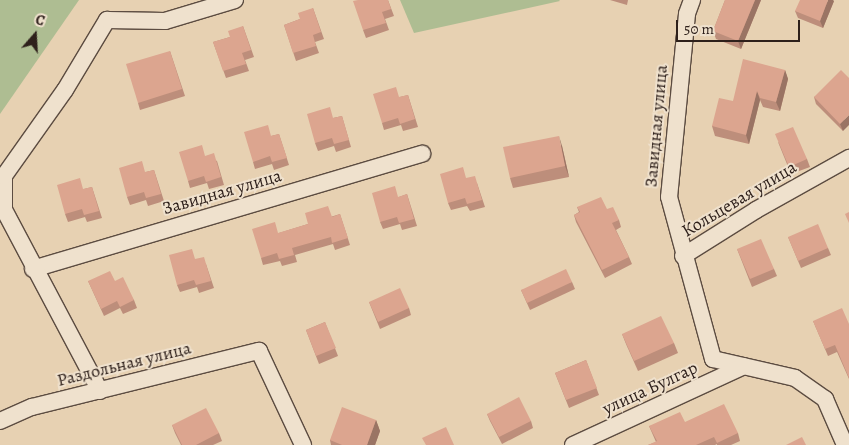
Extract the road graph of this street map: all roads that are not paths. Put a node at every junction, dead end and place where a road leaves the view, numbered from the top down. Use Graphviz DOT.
graph roads {
  1 [pos="234,0"];
  2 [pos="692,0"];
  3 [pos="422,154"];
  4 [pos="849,158"];
  5 [pos="2,211"];
  6 [pos="683,256"];
  7 [pos="33,269"];
  8 [pos="744,366"];
  9 [pos="100,390"];
  10 [pos="0,421"];
  11 [pos="303,445"];
  12 [pos="573,445"];
  13 [pos="846,445"];
  1 -- 5 [label="street"];
  2 -- 6 [label="street, Завидная улица"];
  3 -- 7 [label="street, Завидная улица"];
  4 -- 6 [label="street, Кольцевая улица"];
  5 -- 7 [label="street"];
  6 -- 8 [label="street, Кольцевая улица"];
  7 -- 9 [label="street"];
  8 -- 12 [label="street, улица Булгар"];
  8 -- 13 [label="street, Кольцевая улица"];
  9 -- 10 [label="street, Раздольная улица"];
  9 -- 11 [label="street, Раздольная улица"];
}
